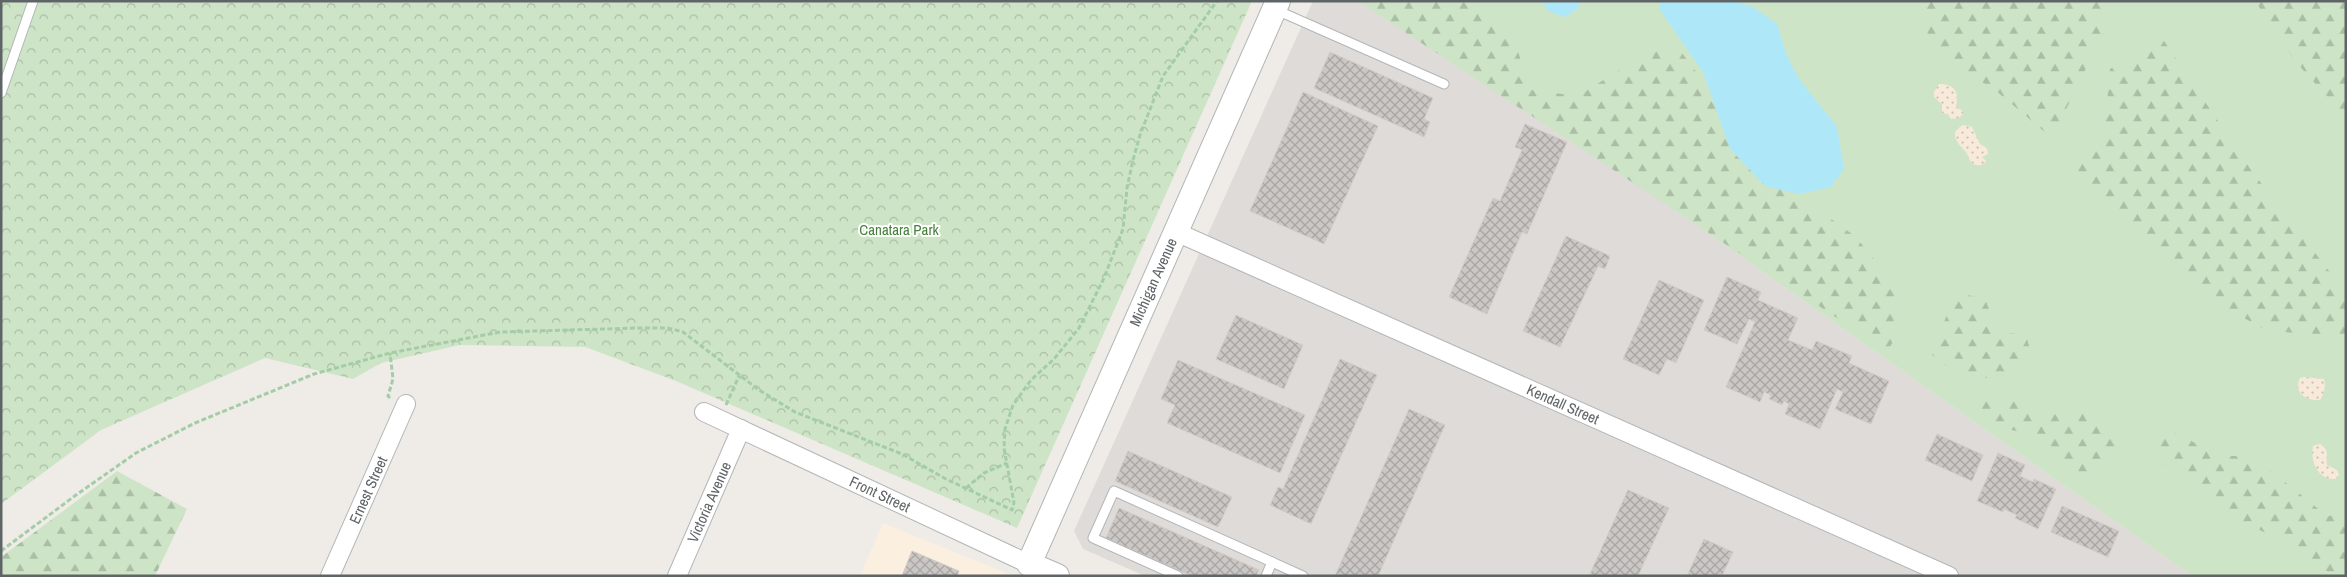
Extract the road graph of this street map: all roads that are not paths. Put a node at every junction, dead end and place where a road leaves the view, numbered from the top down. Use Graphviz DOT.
graph roads {
  1 [pos="34,1"];
  2 [pos="1276,5"];
  3 [pos="1444,84"];
  4 [pos="1,93"];
  5 [pos="1176,232"];
  6 [pos="406,404"];
  7 [pos="704,412"];
  8 [pos="741,429"];
  9 [pos="1272,562"];
  10 [pos="1029,564"];
  11 [pos="330,576"];
  12 [pos="677,576"];
  13 [pos="1057,576"];
  14 [pos="1178,576"];
  15 [pos="1266,576"];
  16 [pos="1303,576"];
  17 [pos="1949,576"];
  1 -- 4 [label="lane"];
  2 -- 3 [label="lane"];
  2 -- 5 [label="main road, Michigan Avenue"];
  5 -- 10 [label="main road, Michigan Avenue"];
  5 -- 17 [label="street, Kendall Street"];
  6 -- 11 [label="street, Ernest Street"];
  7 -- 8 [label="street, Front Street"];
  8 -- 10 [label="street, Front Street"];
  8 -- 12 [label="street, Victoria Avenue"];
  9 -- 14 [label="lane"];
  9 -- 15 [label="lane"];
  9 -- 16 [label="lane"];
  10 -- 13 [label="main road, Front Street"];
}
